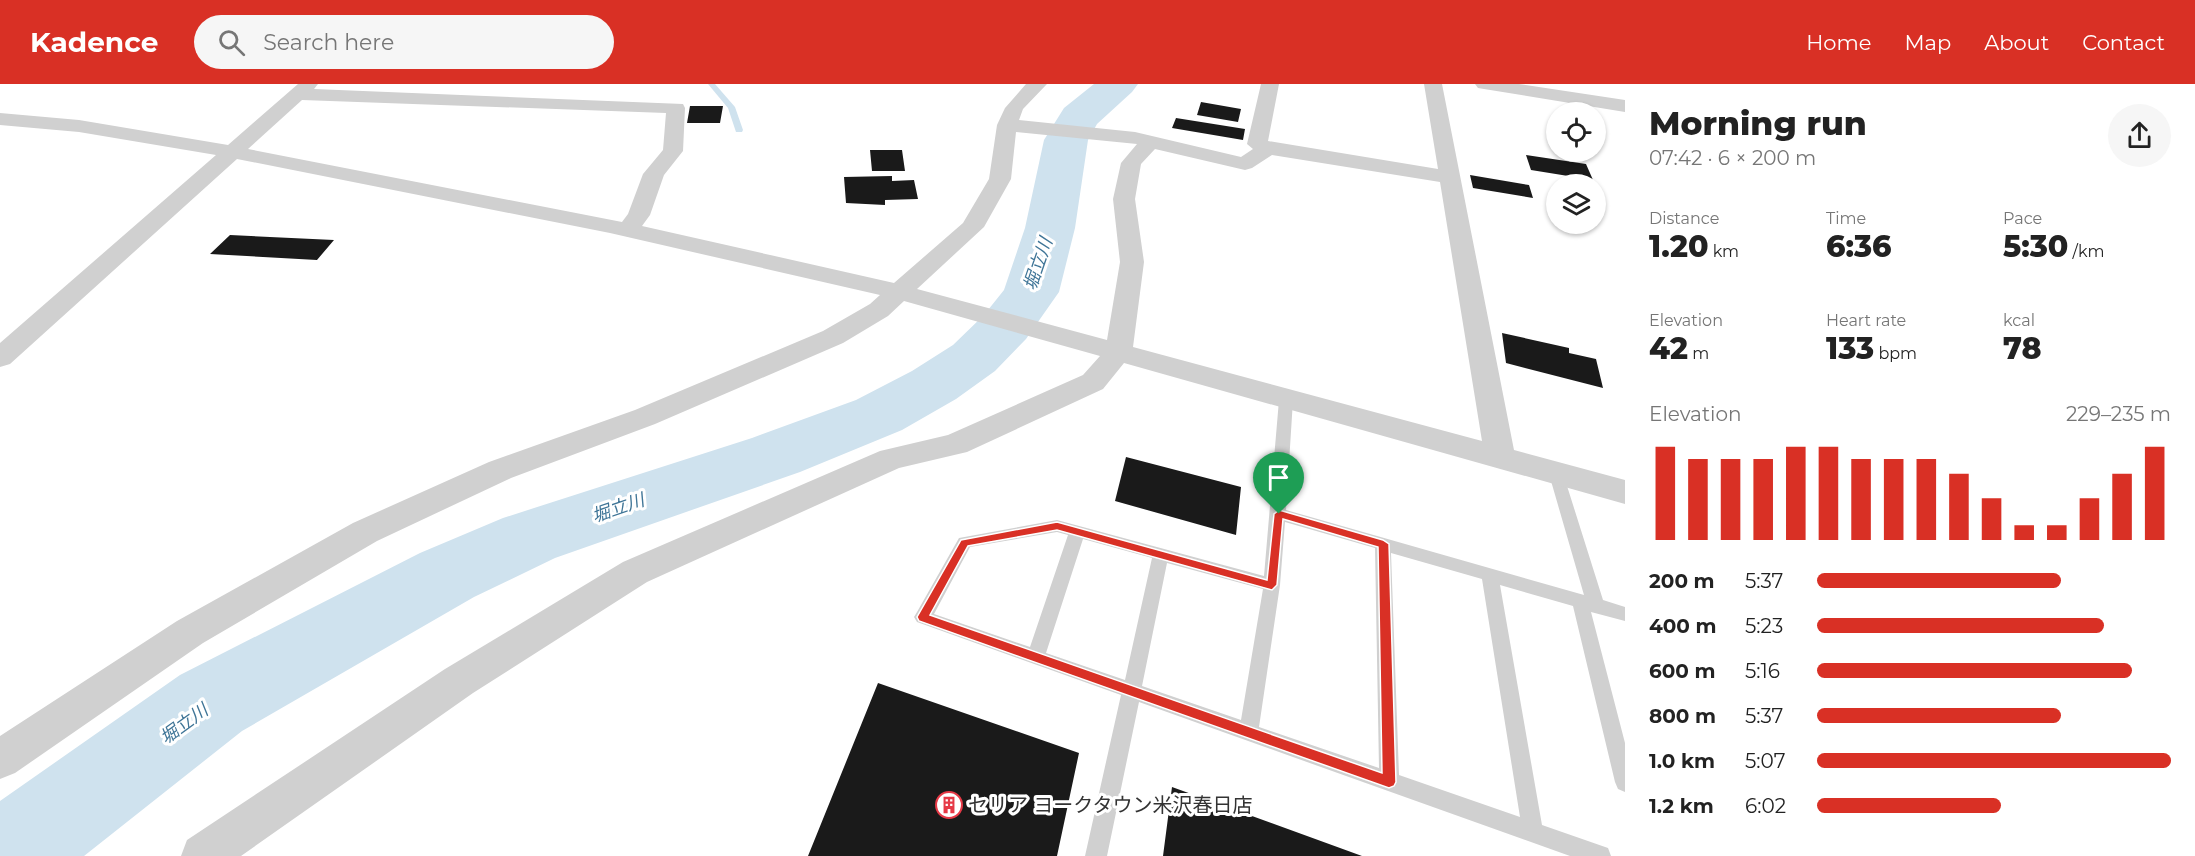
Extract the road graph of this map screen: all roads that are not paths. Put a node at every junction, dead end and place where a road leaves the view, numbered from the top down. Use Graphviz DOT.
graph roads {
  1 [pos="619,84"];
  2 [pos="1038,84"];
  3 [pos="1270,84"];
  4 [pos="1433,84"];
  5 [pos="1484,84"];
  6 [pos="304,89"];
  7 [pos="612,105"];
  8 [pos="1625,106"];
  9 [pos="0,119"];
  10 [pos="1007,125"];
  11 [pos="1142,141"];
  12 [pos="1268,147"];
  13 [pos="234,152"];
  14 [pos="1450,177"];
  15 [pos="627,230"];
  16 [pos="899,292"];
  17 [pos="1119,352"];
  18 [pos="0,358"];
  19 [pos="1286,399"];
  20 [pos="1500,459"];
  21 [pos="1557,474"];
  22 [pos="1625,492"];
  23 [pos="1279,514"];
  24 [pos="1077,532"];
  25 [pos="1383,544"];
  26 [pos="1161,554"];
  27 [pos="1490,575"];
  28 [pos="1272,585"];
  29 [pos="1588,603"];
  30 [pos="1625,614"];
  31 [pos="1036,657"];
  32 [pos="1132,691"];
  33 [pos="1248,732"];
  34 [pos="0,759"];
  35 [pos="1389,782"];
  36 [pos="1625,782"];
  37 [pos="1533,832"];
  38 [pos="203,856"];
  39 [pos="1096,856"];
  40 [pos="1600,856"];
  1 -- 7 [label="street"];
  2 -- 10 [label="street"];
  3 -- 12 [label="street"];
  4 -- 14 [label="street"];
  5 -- 8 [label="street"];
  6 -- 7 [label="street"];
  6 -- 13 [label="street"];
  7 -- 15 [label="street"];
  9 -- 13 [label="street"];
  10 -- 11 [label="street"];
  10 -- 16 [label="street"];
  11 -- 12 [label="street"];
  11 -- 17 [label="street"];
  12 -- 14 [label="street"];
  13 -- 15 [label="street"];
  13 -- 18 [label="street"];
  14 -- 20 [label="street"];
  15 -- 16 [label="street"];
  16 -- 17 [label="street"];
  16 -- 34 [label="street"];
  17 -- 19 [label="street"];
  17 -- 38 [label="street"];
  19 -- 20 [label="street"];
  19 -- 23 [label="lane"];
  20 -- 21 [label="street"];
  21 -- 22 [label="street"];
  21 -- 29 [label="lane"];
  23 -- 25 [label="lane"];
  23 -- 28 [label="lane"];
  24 -- 26 [label="lane"];
  24 -- 31 [label="lane"];
  24 -- 31 [label="lane"];
  25 -- 27 [label="lane"];
  25 -- 35 [label="lane"];
  26 -- 28 [label="lane"];
  26 -- 32 [label="lane"];
  27 -- 29 [label="lane"];
  27 -- 37 [label="lane"];
  28 -- 33 [label="lane"];
  29 -- 30 [label="lane"];
  29 -- 36 [label="lane"];
  31 -- 32 [label="lane"];
  32 -- 33 [label="lane"];
  32 -- 39 [label="lane"];
  33 -- 35 [label="lane"];
  35 -- 37 [label="lane"];
  37 -- 40 [label="lane"];
}
